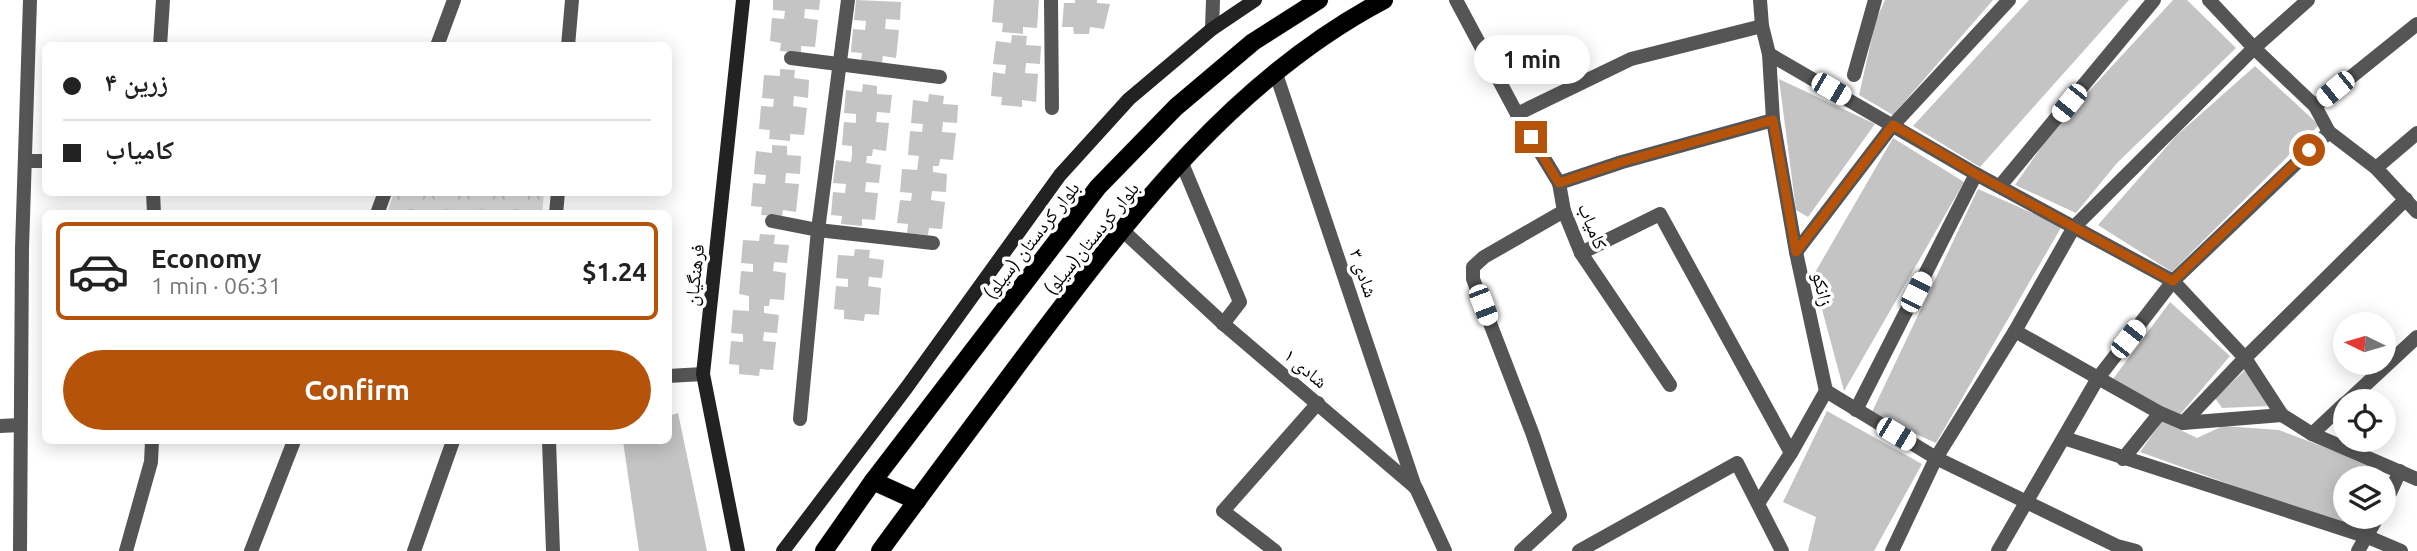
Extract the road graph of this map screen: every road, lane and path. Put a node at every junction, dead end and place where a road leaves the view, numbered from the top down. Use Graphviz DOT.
graph roads {
  1 [pos="30,0"];
  2 [pos="163,0"];
  3 [pos="454,0"];
  4 [pos="572,0"];
  5 [pos="743,0"];
  6 [pos="848,0"];
  7 [pos="1051,0"];
  8 [pos="1213,0"];
  9 [pos="1255,0"];
  10 [pos="1318,0"];
  11 [pos="1384,0"];
  12 [pos="1456,0"];
  13 [pos="1760,0"];
  14 [pos="1875,0"];
  15 [pos="2009,0"];
  16 [pos="2154,0"];
  17 [pos="2209,0"];
  18 [pos="2308,0"];
  19 [pos="2417,24"];
  20 [pos="1762,26"];
  21 [pos="1212,29"];
  22 [pos="160,42"];
  23 [pos="439,42"];
  24 [pos="568,42"];
  25 [pos="2254,48"];
  26 [pos="1769,54"];
  27 [pos="791,58"];
  28 [pos="841,65"];
  29 [pos="1275,71"];
  30 [pos="1854,75"];
  31 [pos="940,77"];
  32 [pos="2315,106"];
  33 [pos="1052,108"];
  34 [pos="1517,114"];
  35 [pos="1773,120"];
  36 [pos="1893,125"];
  37 [pos="2329,132"];
  38 [pos="2417,133"];
  39 [pos="42,160"];
  40 [pos="25,161"];
  41 [pos="1181,161"];
  42 [pos="2376,168"];
  43 [pos="1976,174"];
  44 [pos="1559,183"];
  45 [pos="2000,186"];
  46 [pos="2406,199"];
  47 [pos="1564,211"];
  48 [pos="2417,212"];
  49 [pos="772,221"];
  50 [pos="2074,227"];
  51 [pos="1121,229"];
  52 [pos="818,230"];
  53 [pos="933,243"];
  54 [pos="1796,252"];
  55 [pos="1581,253"];
  56 [pos="2173,281"];
  57 [pos="1223,324"];
  58 [pos="2015,331"];
  59 [pos="2417,337"];
  60 [pos="2245,358"];
  61 [pos="703,374"];
  62 [pos="672,376"];
  63 [pos="2098,378"];
  64 [pos="1670,385"];
  65 [pos="2360,389"];
  66 [pos="1826,391"];
  67 [pos="1318,402"];
  68 [pos="1856,410"];
  69 [pos="2160,413"];
  70 [pos="2333,414"];
  71 [pos="2282,415"];
  72 [pos="800,419"];
  73 [pos="2183,424"];
  74 [pos="20,425"];
  75 [pos="0,426"];
  76 [pos="2312,434"];
  77 [pos="2064,438"];
  78 [pos="152,444"];
  79 [pos="293,444"];
  80 [pos="452,444"];
  81 [pos="549,444"];
  82 [pos="1791,453"];
  83 [pos="1936,458"];
  84 [pos="2123,458"];
  85 [pos="2400,471"];
  86 [pos="2417,479"];
  87 [pos="2396,480"];
  88 [pos="873,481"];
  89 [pos="1416,488"];
  90 [pos="917,501"];
  91 [pos="1759,502"];
  92 [pos="2025,503"];
  93 [pos="2372,529"];
  94 [pos="2368,537"];
  95 [pos="2119,548"];
  96 [pos="20,551"];
  97 [pos="125,551"];
  98 [pos="251,551"];
  99 [pos="414,551"];
  100 [pos="553,551"];
  101 [pos="738,551"];
  102 [pos="783,551"];
  103 [pos="824,551"];
  104 [pos="880,551"];
  105 [pos="1275,551"];
  106 [pos="1445,551"];
  107 [pos="1521,551"];
  108 [pos="1579,551"];
  109 [pos="1783,551"];
  110 [pos="1892,551"];
  111 [pos="1998,551"];
  112 [pos="2136,551"];
  113 [pos="2358,551"];
  114 [pos="2401,551"];
  1 -- 40 [label="street"];
  2 -- 22 [label="street"];
  3 -- 23 [label="street"];
  4 -- 24 [label="street"];
  5 -- 61 [label="street, فرهنگیان"];
  6 -- 28 [label="street"];
  7 -- 33 [label="street"];
  8 -- 21 [label="street"];
  9 -- 21 [label="street"];
  10 -- 88 [label="main road, بلوار کردستان (سیلو)"];
  11 -- 29 [label="main road, بلوار کردستان(سیلو)"];
  12 -- 34 [label="street, کامیاب"];
  13 -- 20 [label="street, زانکو"];
  14 -- 30 [label="street"];
  15 -- 36 [label="street"];
  16 -- 45 [label="street"];
  17 -- 25 [label="street"];
  18 -- 25 [label="street"];
  19 -- 32 [label="street"];
  20 -- 26 [label="street, زانکو"];
  20 -- 34 [label="street"];
  21 -- 102 [label="street"];
  25 -- 32 [label="street"];
  25 -- 50 [label="street"];
  26 -- 35 [label="street, زانکو"];
  26 -- 36 [label="street"];
  27 -- 28 [label="street"];
  28 -- 31 [label="street"];
  28 -- 52 [label="street"];
  29 -- 41 [label="main road, بلوار کردستان(سیلو)"];
  29 -- 89 [label="street, شادی ۳"];
  32 -- 37 [label="street"];
  34 -- 44 [label="street, کامیاب"];
  35 -- 44 [label="street"];
  35 -- 54 [label="street, زانکو"];
  36 -- 43 [label="street"];
  36 -- 54 [label="street"];
  37 -- 42 [label="street"];
  37 -- 56 [label="street"];
  38 -- 42 [label="street"];
  39 -- 40 [label="street"];
  40 -- 74 [label="street"];
  41 -- 51 [label="main road, بلوار کردستان(سیلو)"];
  41 -- 57 [label="street"];
  42 -- 46 [label="street"];
  43 -- 45 [label="street"];
  43 -- 68 [label="street"];
  44 -- 47 [label="street, کامیاب"];
  45 -- 50 [label="street"];
  46 -- 48 [label="street"];
  46 -- 60 [label="street"];
  47 -- 55 [label="street, کامیاب"];
  47 -- 107 [label="street"];
  49 -- 52 [label="street"];
  50 -- 56 [label="street"];
  50 -- 58 [label="street"];
  51 -- 57 [label="street, شادی ۱"];
  51 -- 90 [label="main road, بلوار کردستان(سیلو)"];
  52 -- 53 [label="street"];
  52 -- 72 [label="street"];
  54 -- 66 [label="street, زانکو"];
  55 -- 64 [label="street, کامیاب"];
  55 -- 82 [label="street"];
  56 -- 60 [label="street"];
  56 -- 63 [label="street"];
  57 -- 67 [label="street, شادی ۱"];
  58 -- 63 [label="street"];
  58 -- 83 [label="street"];
  59 -- 65 [label="street"];
  60 -- 71 [label="street"];
  60 -- 73 [label="street"];
  61 -- 62 [label="street"];
  61 -- 101 [label="street, فرهنگیان"];
  63 -- 69 [label="street"];
  63 -- 77 [label="street"];
  66 -- 68 [label="street"];
  66 -- 82 [label="street"];
  67 -- 89 [label="street, شادی ۱"];
  67 -- 105 [label="street"];
  68 -- 83 [label="street"];
  69 -- 73 [label="street"];
  69 -- 84 [label="street"];
  70 -- 76 [label="street"];
  71 -- 73 [label="street"];
  71 -- 76 [label="street"];
  74 -- 75 [label="street"];
  74 -- 96 [label="street"];
  76 -- 85 [label="street"];
  77 -- 84 [label="street"];
  77 -- 92 [label="street"];
  78 -- 97 [label="street"];
  79 -- 98 [label="street"];
  80 -- 99 [label="street"];
  81 -- 100 [label="street"];
  82 -- 91 [label="street"];
  83 -- 92 [label="street"];
  83 -- 110 [label="street"];
  84 -- 94 [label="street"];
  85 -- 86 [label="street"];
  85 -- 87 [label="street"];
  88 -- 90 [label="main road"];
  88 -- 103 [label="main road, بلوار کردستان (سیلو)"];
  89 -- 106 [label="street, شادی ۱"];
  90 -- 104 [label="main road, بلوار کردستان(سیلو)"];
  91 -- 108 [label="street"];
  91 -- 109 [label="street"];
  92 -- 95 [label="street"];
  92 -- 111 [label="street"];
  93 -- 94 [label="street"];
  94 -- 113 [label="street"];
  94 -- 114 [label="street"];
  95 -- 112 [label="street"];
}
